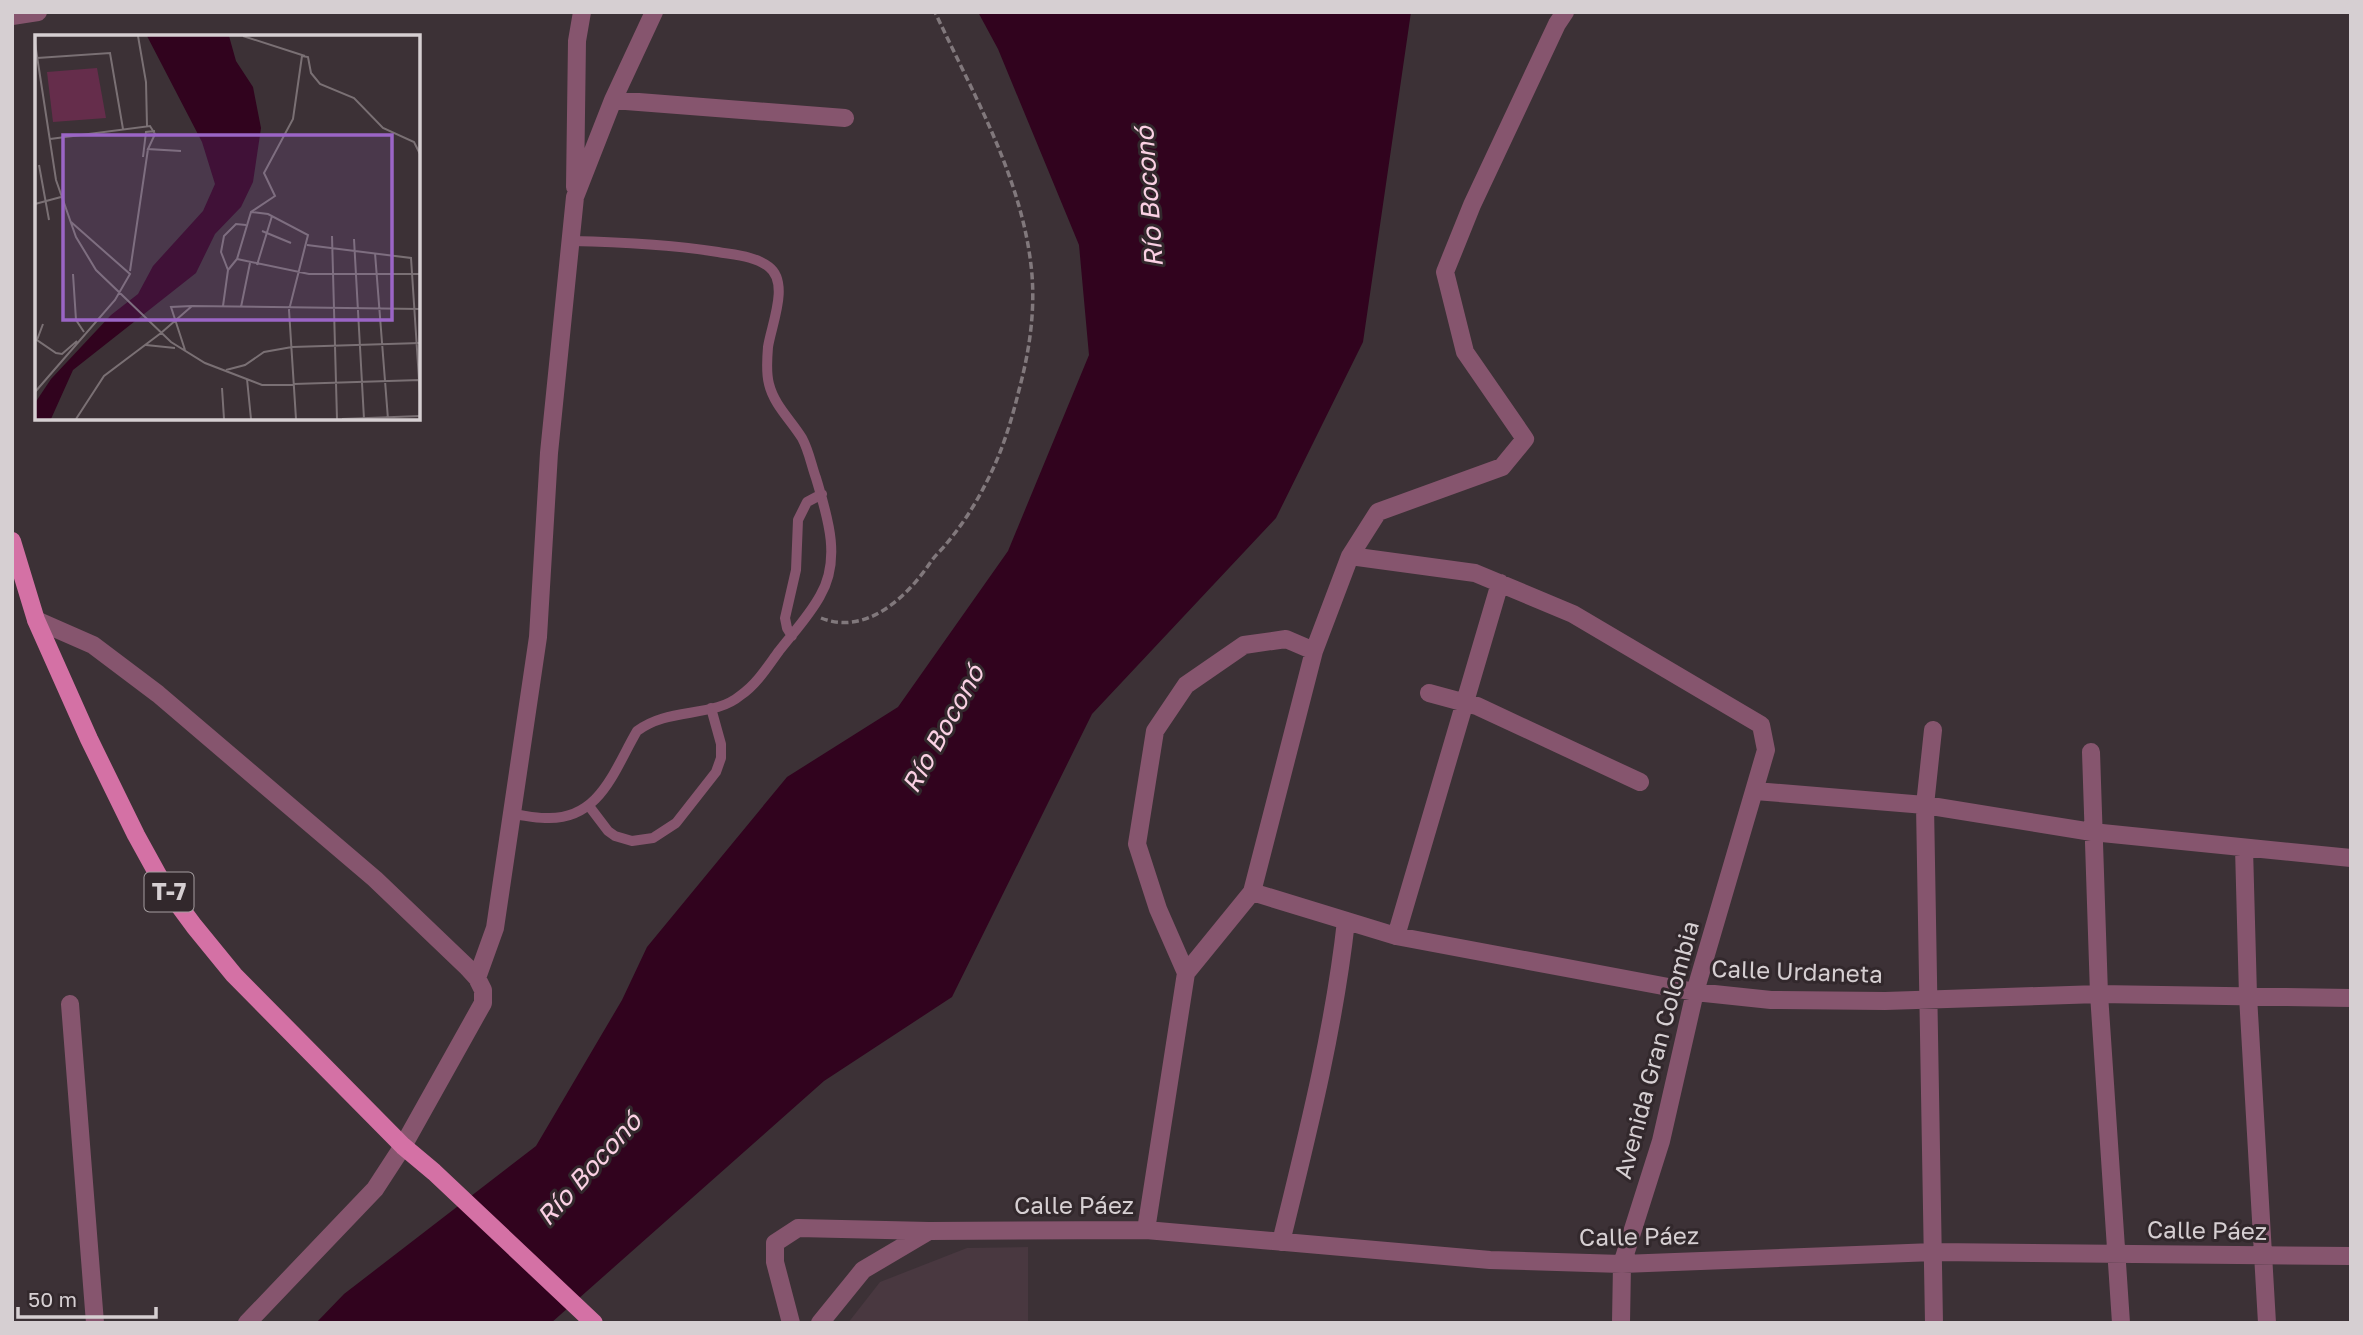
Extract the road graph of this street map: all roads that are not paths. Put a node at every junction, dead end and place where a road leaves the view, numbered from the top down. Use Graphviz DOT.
graph roads {
  1 [pos="38,12"];
  2 [pos="569,12"];
  3 [pos="582,12"];
  4 [pos="654,12"];
  5 [pos="1565,12"];
  6 [pos="12,16"];
  7 [pos="577,41"];
  8 [pos="613,100"];
  9 [pos="845,118"];
  10 [pos="575,197"];
  11 [pos="570,241"];
  12 [pos="822,494"];
  13 [pos="12,541"];
  14 [pos="1350,556"];
  15 [pos="1500,583"];
  16 [pos="36,620"];
  17 [pos="792,635"];
  18 [pos="1314,651"];
  19 [pos="1429,693"];
  20 [pos="1465,702"];
  21 [pos="710,708"];
  22 [pos="1933,730"];
  23 [pos="2091,752"];
  24 [pos="1640,782"];
  25 [pos="1755,791"];
  26 [pos="1925,805"];
  27 [pos="589,806"];
  28 [pos="512,814"];
  29 [pos="2092,832"];
  30 [pos="2244,848"];
  31 [pos="2351,858"];
  32 [pos="1252,892"];
  33 [pos="1346,921"];
  34 [pos="1396,936"];
  35 [pos="1186,973"];
  36 [pos="477,978"];
  37 [pos="1695,992"];
  38 [pos="2099,994"];
  39 [pos="2248,996"];
  40 [pos="2351,998"];
  41 [pos="1928,999"];
  42 [pos="70,1004"];
  43 [pos="403,1146"];
  44 [pos="1146,1230"];
  45 [pos="929,1231"];
  46 [pos="1281,1242"];
  47 [pos="1934,1252"];
  48 [pos="2117,1253"];
  49 [pos="2351,1256"];
  50 [pos="2264,1257"];
  51 [pos="1622,1264"];
  52 [pos="588,1318"];
  53 [pos="95,1323"];
  54 [pos="247,1323"];
  55 [pos="791,1323"];
  56 [pos="820,1323"];
  57 [pos="1621,1323"];
  58 [pos="1934,1323"];
  59 [pos="2121,1323"];
  60 [pos="2267,1323"];
  1 -- 6 [label="street"];
  2 -- 7 [label="street"];
  3 -- 7 [label="street"];
  4 -- 8 [label="street"];
  5 -- 14 [label="street"];
  7 -- 10 [label="street"];
  8 -- 9 [label="street"];
  8 -- 10 [label="street"];
  10 -- 11 [label="street"];
  11 -- 12 [label="lane"];
  11 -- 28 [label="street"];
  12 -- 17 [label="lane"];
  12 -- 17 [label="lane"];
  13 -- 16 [label="main road, T-7"];
  14 -- 15 [label="street, Avenida Gran Colombia"];
  14 -- 18 [label="street"];
  15 -- 20 [label="street"];
  15 -- 25 [label="street, Avenida Gran Colombia"];
  16 -- 36 [label="street"];
  16 -- 43 [label="main road, T-7"];
  17 -- 21 [label="lane"];
  18 -- 32 [label="street"];
  18 -- 35 [label="street"];
  19 -- 20 [label="street"];
  20 -- 24 [label="street"];
  20 -- 34 [label="street"];
  21 -- 27 [label="lane"];
  21 -- 27 [label="lane"];
  22 -- 26 [label="street"];
  23 -- 29 [label="street"];
  25 -- 26 [label="street"];
  25 -- 37 [label="street, Avenida Gran Colombia"];
  26 -- 29 [label="street"];
  26 -- 41 [label="street"];
  27 -- 28 [label="lane"];
  28 -- 36 [label="street"];
  29 -- 30 [label="street"];
  29 -- 38 [label="street"];
  30 -- 31 [label="street"];
  30 -- 39 [label="street"];
  32 -- 33 [label="street, Calle Urdaneta"];
  32 -- 35 [label="street"];
  33 -- 34 [label="street, Calle Urdaneta"];
  33 -- 46 [label="street"];
  34 -- 37 [label="street, Calle Urdaneta"];
  35 -- 44 [label="street"];
  36 -- 43 [label="street"];
  37 -- 41 [label="street, Calle Urdaneta"];
  37 -- 51 [label="street, Avenida Gran Colombia"];
  38 -- 39 [label="street, Calle Urdaneta"];
  38 -- 41 [label="street, Calle Urdaneta"];
  38 -- 48 [label="street"];
  39 -- 40 [label="street, Calle Urdaneta"];
  39 -- 50 [label="street"];
  41 -- 47 [label="street"];
  42 -- 53 [label="street"];
  43 -- 52 [label="main road, T-7"];
  43 -- 54 [label="street"];
  44 -- 45 [label="street, Calle Páez"];
  44 -- 46 [label="street, Calle Páez"];
  45 -- 55 [label="street, Calle Páez"];
  45 -- 56 [label="street"];
  46 -- 51 [label="street, Calle Páez"];
  47 -- 48 [label="street, Calle Páez"];
  47 -- 51 [label="street, Calle Páez"];
  47 -- 58 [label="street"];
  48 -- 50 [label="street, Calle Páez"];
  48 -- 59 [label="street"];
  49 -- 50 [label="street, Calle Páez"];
  50 -- 60 [label="street"];
  51 -- 57 [label="street, Avenida Gran Colombia"];
}
